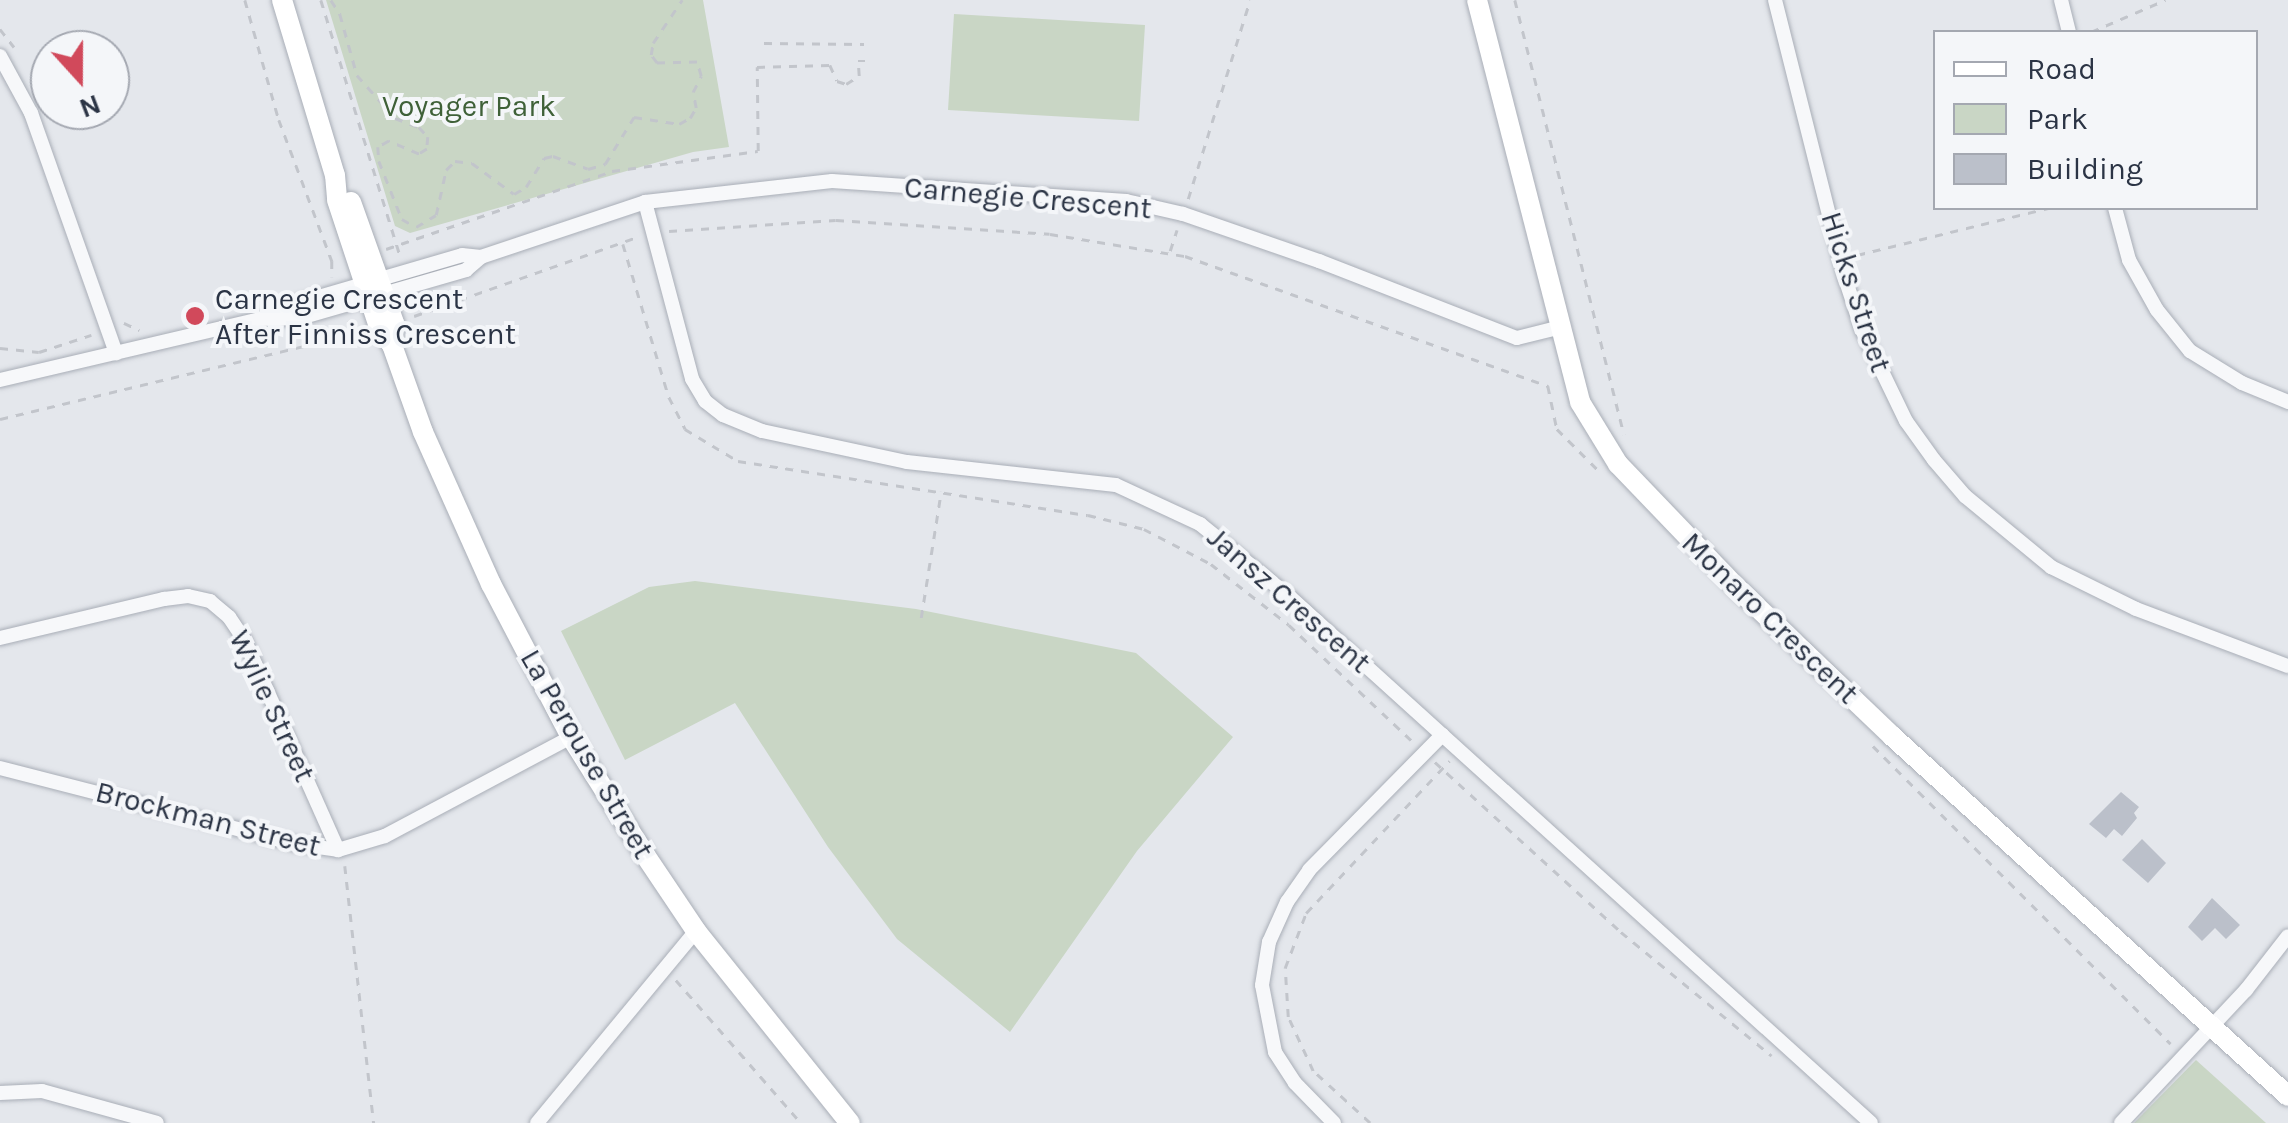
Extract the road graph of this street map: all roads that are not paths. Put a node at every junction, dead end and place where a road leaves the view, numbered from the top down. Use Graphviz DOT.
graph roads {
  1 [pos="282,0"];
  2 [pos="1477,0"];
  3 [pos="1775,0"];
  4 [pos="2061,0"];
  5 [pos="2068,30"];
  6 [pos="0,56"];
  7 [pos="645,202"];
  8 [pos="2116,210"];
  9 [pos="374,289"];
  10 [pos="1561,327"];
  11 [pos="116,353"];
  12 [pos="0,380"];
  13 [pos="2288,402"];
  14 [pos="0,638"];
  15 [pos="2288,666"];
  16 [pos="1442,735"];
  17 [pos="571,737"];
  18 [pos="0,768"];
  19 [pos="341,849"];
  20 [pos="696,931"];
  21 [pos="2288,936"];
  22 [pos="2212,1024"];
  23 [pos="0,1093"];
  24 [pos="2288,1096"];
  25 [pos="157,1123"];
  26 [pos="537,1123"];
  27 [pos="850,1123"];
  28 [pos="1334,1123"];
  29 [pos="1871,1123"];
  30 [pos="2121,1123"];
  1 -- 9 [label="street, La Perouse Street"];
  2 -- 10 [label="street, Monaro Crescent"];
  3 -- 15 [label="street, Hicks Street"];
  4 -- 5 [label="street"];
  6 -- 11 [label="street"];
  7 -- 9 [label="street, Carnegie Crescent"];
  7 -- 10 [label="street, Carnegie Crescent"];
  7 -- 16 [label="street, Jansz Crescent"];
  8 -- 13 [label="street"];
  9 -- 11 [label="street, Carnegie Crescent"];
  9 -- 17 [label="street, La Perouse Street"];
  10 -- 22 [label="street, Monaro Crescent"];
  11 -- 12 [label="street, Carnegie Crescent"];
  14 -- 19 [label="street, Wylie Street"];
  16 -- 28 [label="street"];
  16 -- 29 [label="street, Jansz Crescent"];
  17 -- 19 [label="street, Brockman Street"];
  17 -- 20 [label="street, La Perouse Street"];
  18 -- 19 [label="street, Brockman Street"];
  20 -- 26 [label="street"];
  20 -- 27 [label="street, La Perouse Street"];
  21 -- 22 [label="street"];
  22 -- 24 [label="street, Monaro Crescent"];
  22 -- 30 [label="street"];
  23 -- 25 [label="street"];
}
